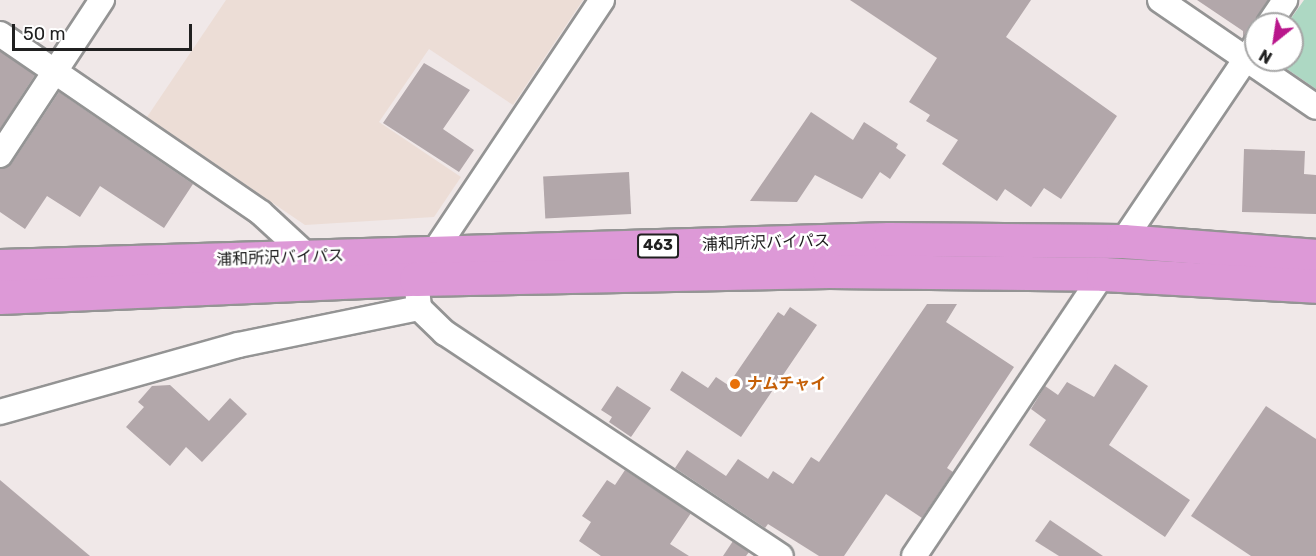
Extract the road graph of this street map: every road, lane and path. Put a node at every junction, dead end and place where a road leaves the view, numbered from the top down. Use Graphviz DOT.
graph roads {
  1 [pos="102,0"];
  2 [pos="602,0"];
  3 [pos="1160,0"];
  4 [pos="0,34"];
  5 [pos="1244,47"];
  6 [pos="1244,61"];
  7 [pos="55,71"];
  8 [pos="1275,72"];
  9 [pos="1316,107"];
  10 [pos="0,155"];
  11 [pos="1124,241"];
  12 [pos="1316,256"];
  13 [pos="310,258"];
  14 [pos="0,266"];
  15 [pos="1103,274"];
  16 [pos="422,280"];
  17 [pos="1316,286"];
  18 [pos="0,297"];
  19 [pos="0,412"];
  20 [pos="781,556"];
  21 [pos="914,556"];
  1 -- 7 [label="street"];
  2 -- 16 [label="street"];
  3 -- 5 [label="street"];
  4 -- 7 [label="street"];
  6 -- 11 [label="street"];
  7 -- 10 [label="street"];
  7 -- 13 [label="street"];
  8 -- 9 [label="street"];
  11 -- 12 [label="highway, 浦和所沢バイパス / 463"];
  11 -- 16 [label="highway, 浦和所沢バイパス / 463"];
  13 -- 14 [label="highway, 浦和所沢バイパス / 463"];
  13 -- 16 [label="highway, 浦和所沢バイパス / 463"];
  15 -- 16 [label="highway, 浦和所沢バイパス / 463"];
  15 -- 17 [label="highway, 浦和所沢バイパス / 463"];
  15 -- 21 [label="street"];
  16 -- 18 [label="highway, 浦和所沢バイパス / 463"];
  16 -- 19 [label="street"];
  16 -- 20 [label="street"];
}
